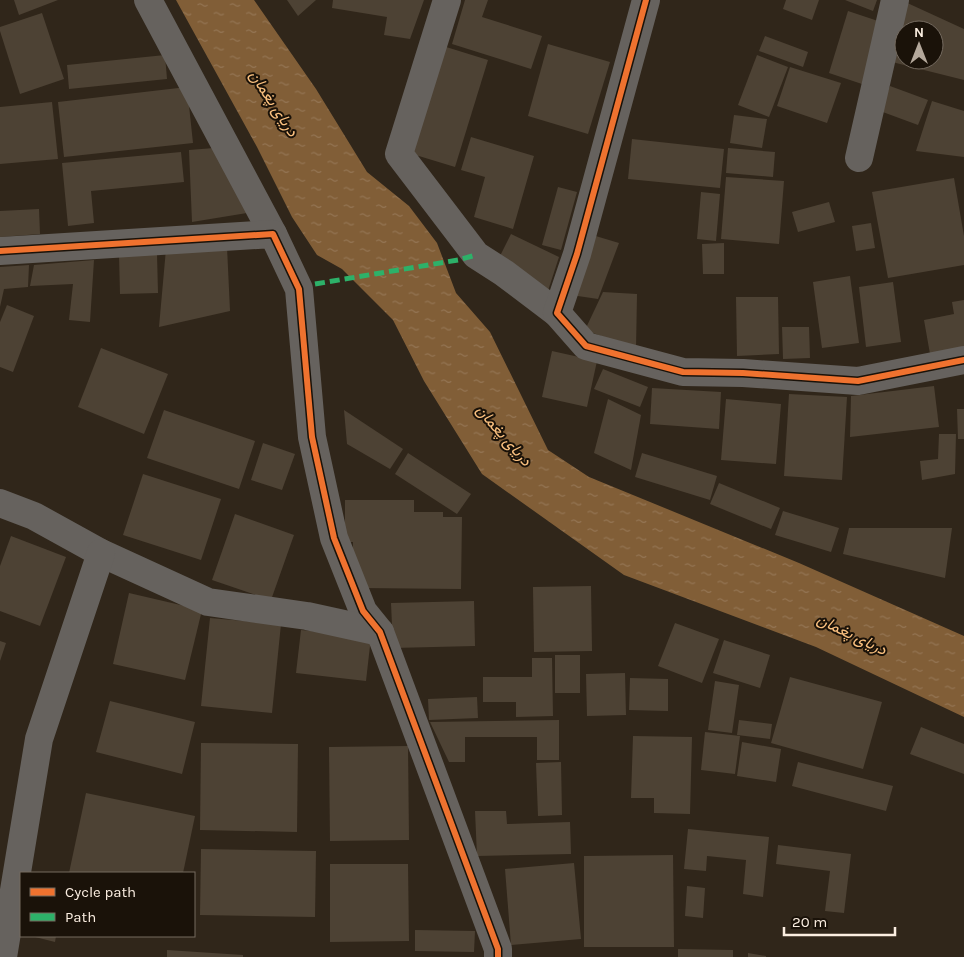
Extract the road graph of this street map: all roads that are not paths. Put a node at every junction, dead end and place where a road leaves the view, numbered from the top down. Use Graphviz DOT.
graph roads {
  1 [pos="148,0"];
  2 [pos="446,0"];
  3 [pos="646,0"];
  4 [pos="895,0"];
  5 [pos="858,158"];
  6 [pos="273,234"];
  7 [pos="0,251"];
  8 [pos="557,313"];
  9 [pos="964,360"];
  10 [pos="0,503"];
  11 [pos="101,553"];
  12 [pos="380,632"];
  13 [pos="2,957"];
  14 [pos="498,957"];
  1 -- 6 [label="street"];
  2 -- 8 [label="street"];
  3 -- 8 [label="street"];
  4 -- 5 [label="street"];
  6 -- 7 [label="street"];
  6 -- 12 [label="street"];
  8 -- 9 [label="street"];
  10 -- 11 [label="street"];
  11 -- 12 [label="street"];
  11 -- 13 [label="street"];
  12 -- 14 [label="street"];
}
